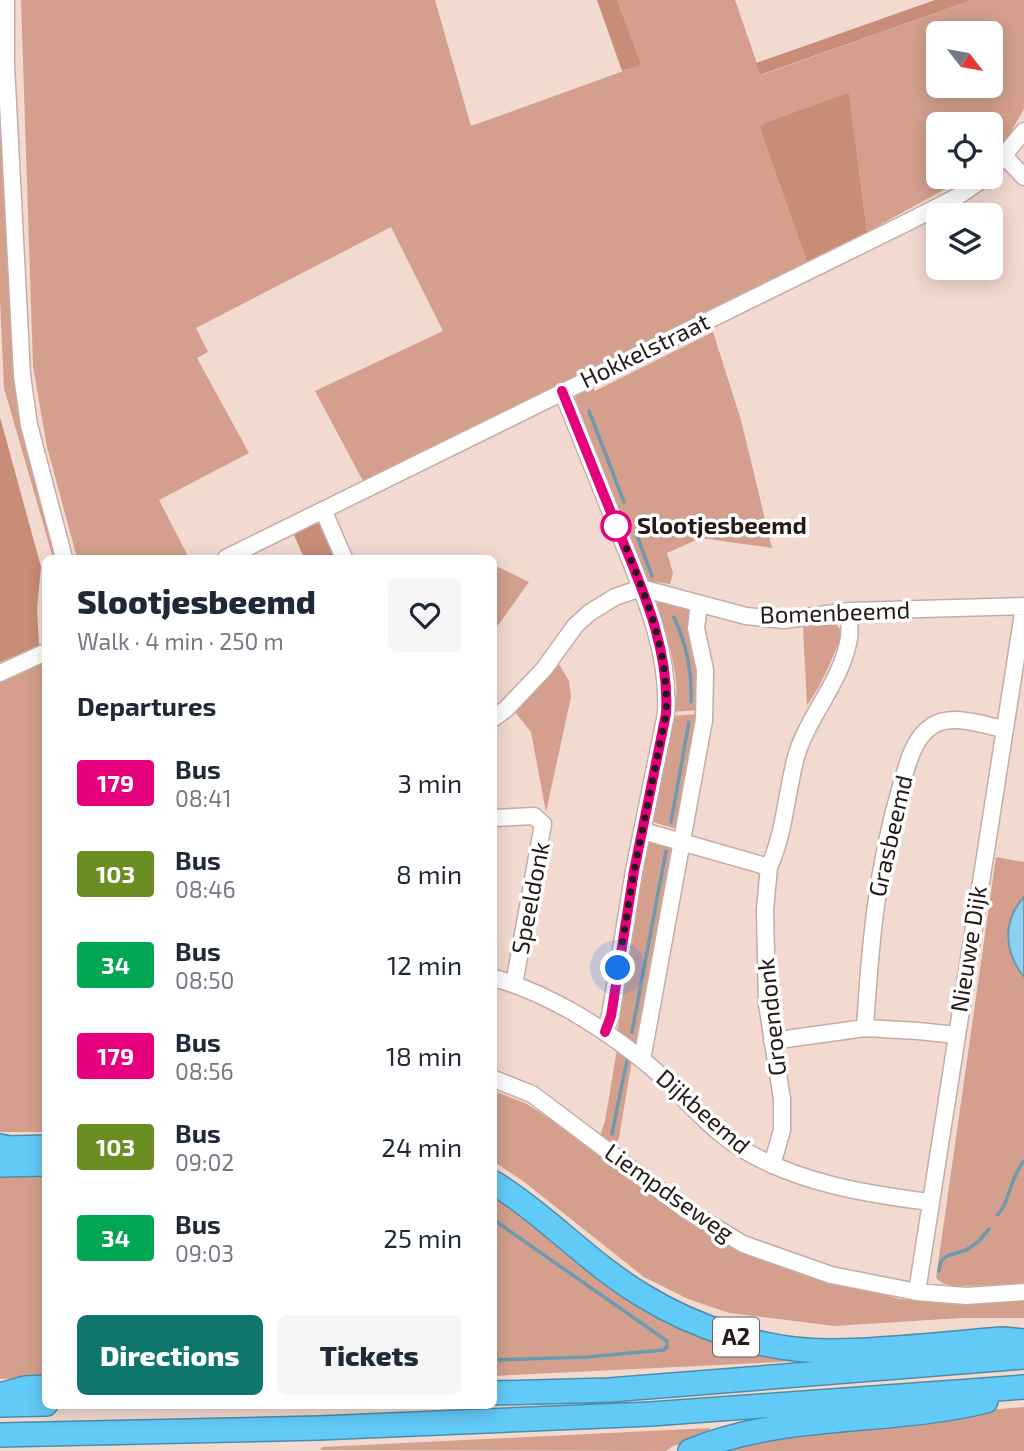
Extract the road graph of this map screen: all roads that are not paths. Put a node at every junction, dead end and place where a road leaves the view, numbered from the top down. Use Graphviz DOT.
graph roads {
  1 [pos="6,0"];
  2 [pos="1024,131"];
  3 [pos="1005,157"];
  4 [pos="1024,177"];
  5 [pos="969,189"];
  6 [pos="562,391"];
  7 [pos="323,510"];
  8 [pos="63,555"];
  9 [pos="232,555"];
  10 [pos="343,555"];
  11 [pos="641,588"];
  12 [pos="699,604"];
  13 [pos="1024,607"];
  14 [pos="849,611"];
  15 [pos="42,654"];
  16 [pos="0,673"];
  17 [pos="497,716"];
  18 [pos="1004,729"];
  19 [pos="497,818"];
  20 [pos="643,831"];
  21 [pos="682,841"];
  22 [pos="769,867"];
  23 [pos="497,979"];
  24 [pos="514,984"];
  25 [pos="865,1028"];
  26 [pos="605,1032"];
  27 [pos="956,1035"];
  28 [pos="772,1041"];
  29 [pos="642,1060"];
  30 [pos="497,1080"];
  31 [pos="0,1146"];
  32 [pos="42,1147"];
  33 [pos="42,1164"];
  34 [pos="0,1165"];
  35 [pos="772,1165"];
  36 [pos="497,1185"];
  37 [pos="930,1202"];
  38 [pos="917,1292"];
  39 [pos="1024,1292"];
  40 [pos="1024,1340"];
  41 [pos="1024,1357"];
  42 [pos="42,1387"];
  43 [pos="1024,1390"];
  44 [pos="497,1392"];
  45 [pos="0,1395"];
  46 [pos="42,1404"];
  47 [pos="0,1405"];
  48 [pos="0,1435"];
  49 [pos="0,1447"];
  50 [pos="27,1451"];
  51 [pos="690,1451"];
  1 -- 8 [label="street"];
  2 -- 3 [label="street"];
  3 -- 4 [label="street"];
  5 -- 6 [label="street, Hokkelstraat"];
  6 -- 7 [label="street, Hokkelstraat"];
  6 -- 11 [label="street"];
  7 -- 9 [label="street, Hokkelstraat"];
  7 -- 10 [label="street"];
  11 -- 12 [label="street, Bomenbeemd"];
  11 -- 17 [label="street"];
  11 -- 20 [label="street"];
  12 -- 14 [label="street, Bomenbeemd"];
  12 -- 21 [label="street"];
  13 -- 14 [label="street, Bomenbeemd"];
  13 -- 18 [label="street, Nieuwe Dijk"];
  14 -- 22 [label="street, Groendonk"];
  15 -- 16 [label="street"];
  18 -- 25 [label="street, Grasbeemd"];
  18 -- 27 [label="street, Nieuwe Dijk"];
  19 -- 24 [label="street, Speeldonk"];
  20 -- 21 [label="street"];
  20 -- 26 [label="street"];
  21 -- 22 [label="street"];
  21 -- 29 [label="street"];
  22 -- 28 [label="street, Groendonk"];
  23 -- 24 [label="street, Dijkbeemd"];
  24 -- 26 [label="street, Dijkbeemd"];
  25 -- 27 [label="street"];
  25 -- 28 [label="street"];
  26 -- 29 [label="street, Dijkbeemd"];
  27 -- 37 [label="street, Nieuwe Dijk"];
  28 -- 35 [label="street, Groendonk"];
  29 -- 35 [label="street, Dijkbeemd"];
  30 -- 38 [label="street, Liempdseweg"];
  31 -- 32 [label="highway"];
  33 -- 34 [label="highway"];
  35 -- 37 [label="street, Dijkbeemd"];
  36 -- 40 [label="highway, A2"];
  37 -- 38 [label="street, Nieuwe Dijk"];
  38 -- 39 [label="street, Liempdseweg"];
  41 -- 44 [label="highway, A2"];
  42 -- 45 [label="highway"];
  43 -- 48 [label="highway"];
  43 -- 51 [label="highway"];
  46 -- 47 [label="highway"];
  49 -- 50 [label="highway"];
}
